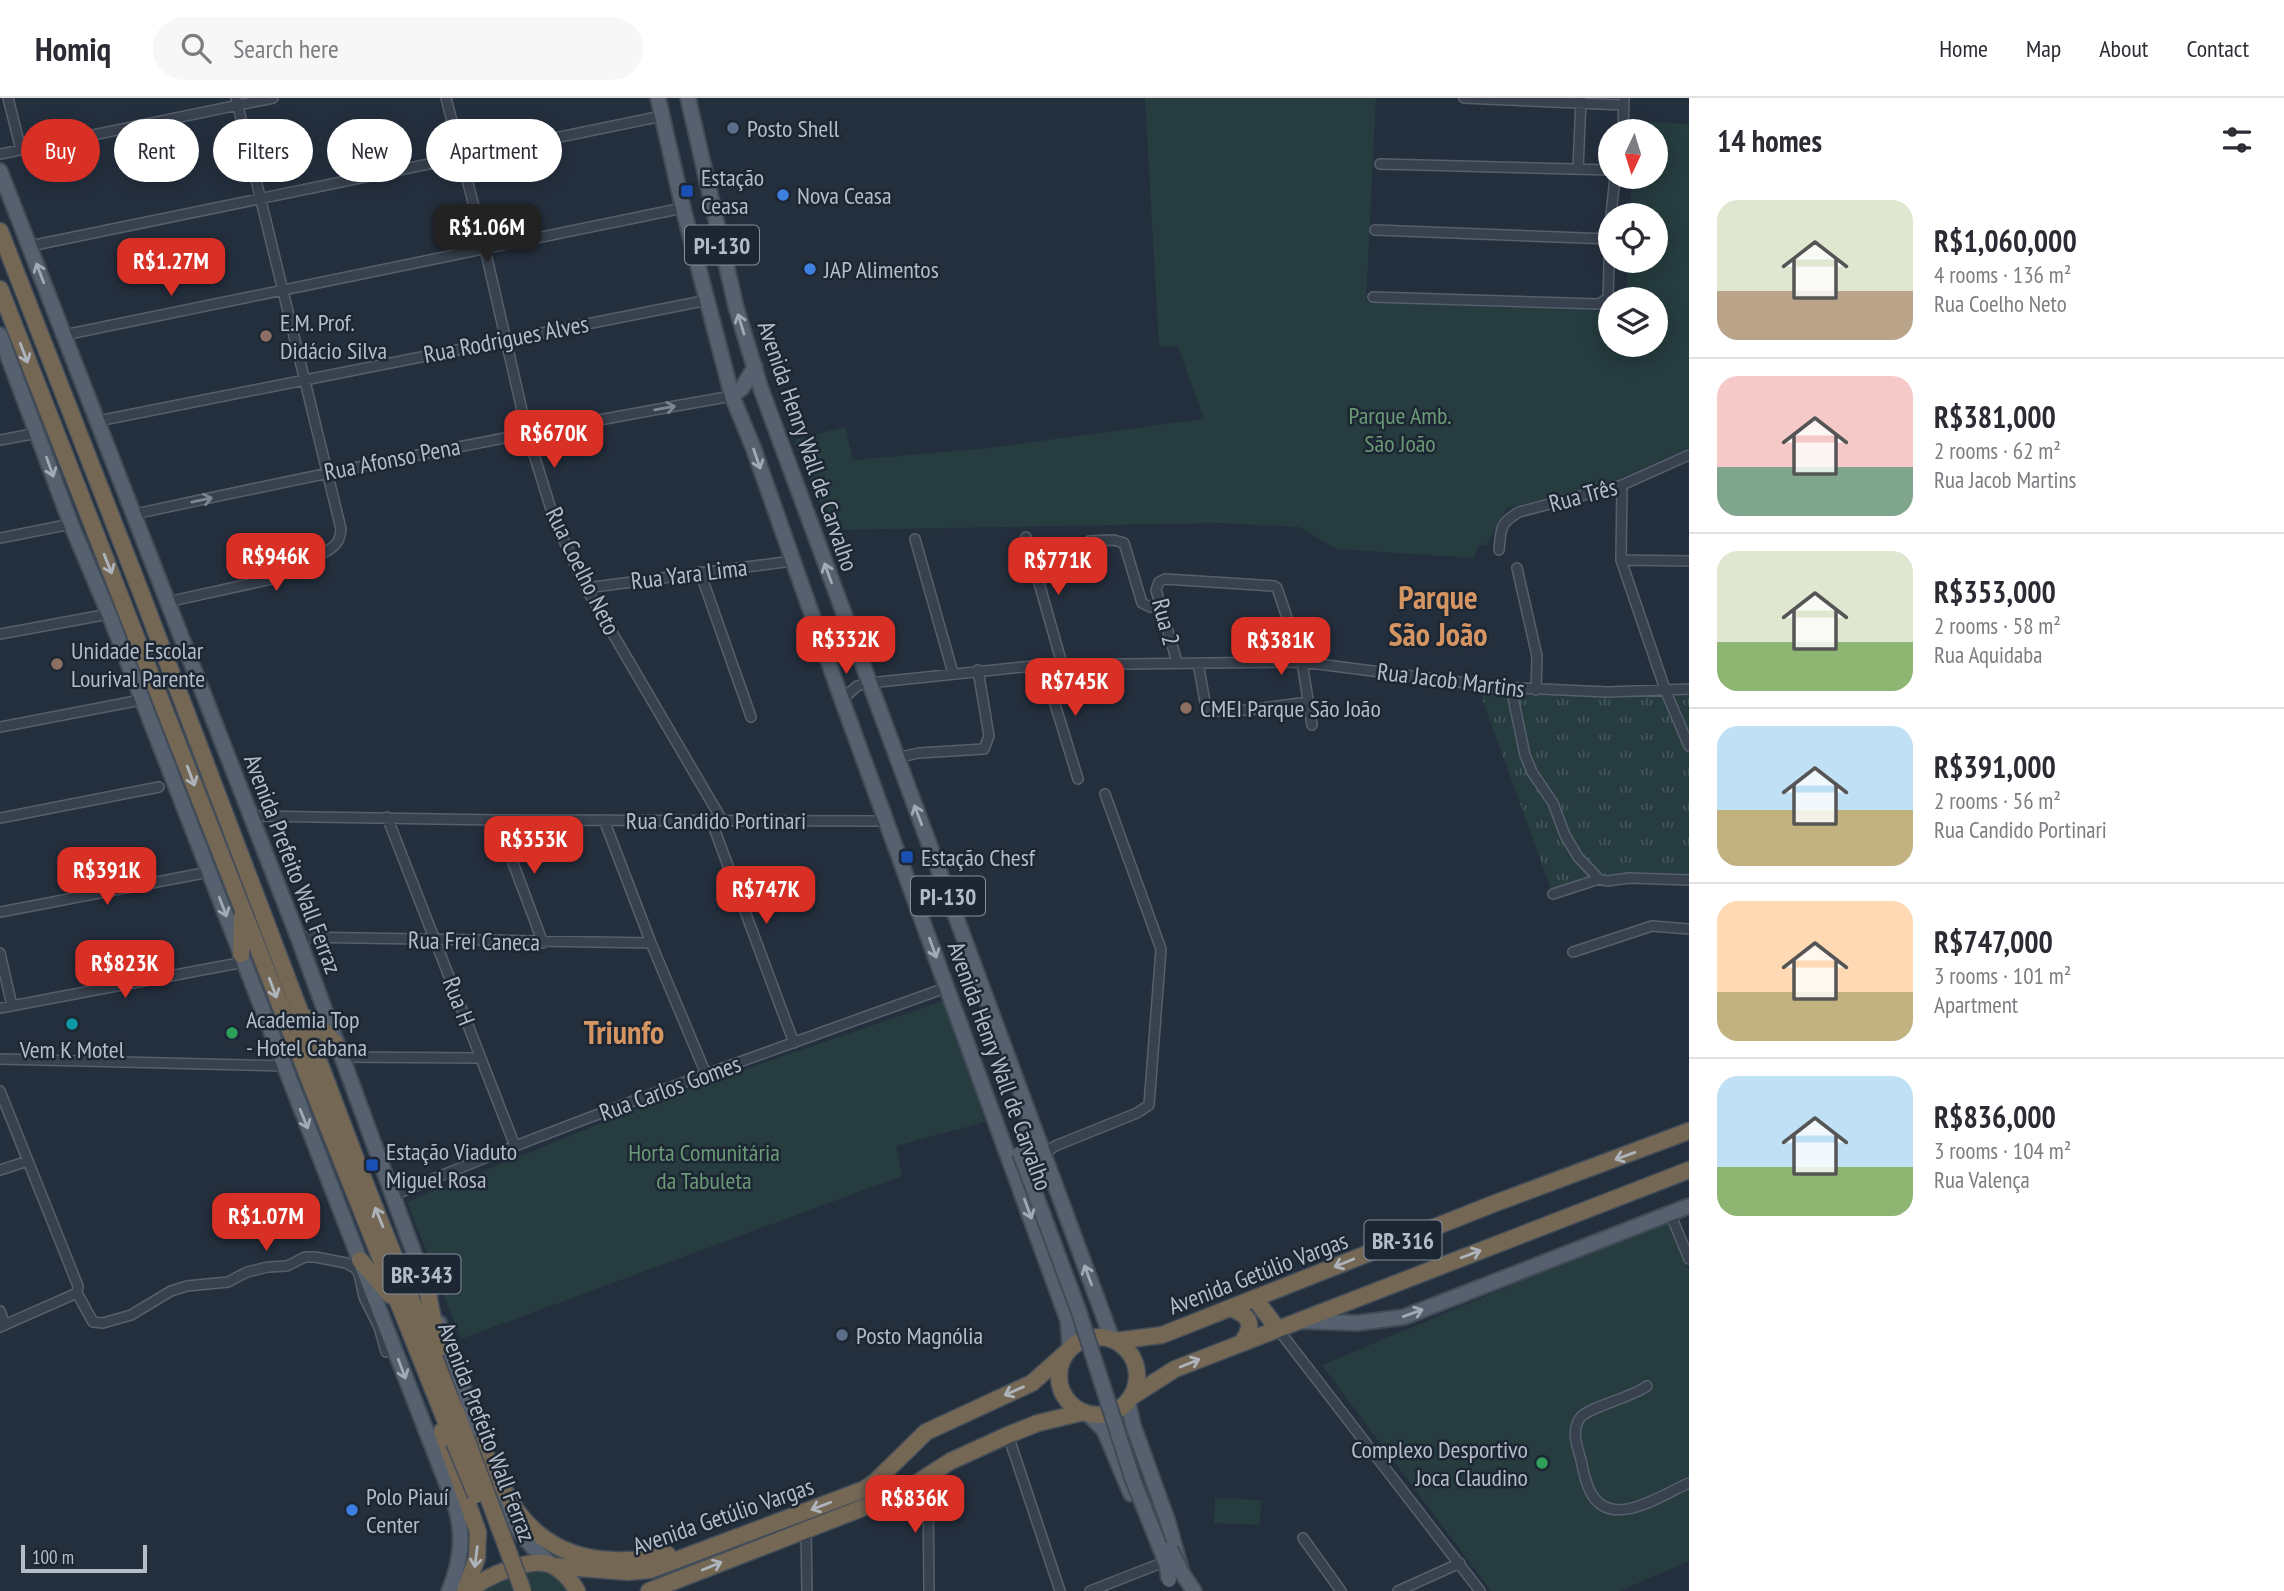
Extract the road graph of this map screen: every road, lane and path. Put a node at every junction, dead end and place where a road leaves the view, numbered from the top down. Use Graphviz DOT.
graph roads {
  1 [pos="8,98"];
  2 [pos="273,98"];
  3 [pos="446,98"];
  4 [pos="658,98"];
  5 [pos="688,98"];
  6 [pos="1464,98"];
  7 [pos="237,101"];
  8 [pos="1581,101"];
  9 [pos="1624,102"];
  10 [pos="662,117"];
  11 [pos="451,119"];
  12 [pos="100,132"];
  13 [pos="562,137"];
  14 [pos="21,150"];
  15 [pos="0,154"];
  16 [pos="426,164"];
  17 [pos="1380,164"];
  18 [pos="1578,169"];
  19 [pos="1598,170"];
  20 [pos="0,171"];
  21 [pos="467,182"];
  22 [pos="261,197"];
  23 [pos="683,208"];
  24 [pos="1375,230"];
  25 [pos="0,231"];
  26 [pos="1598,239"];
  27 [pos="30,246"];
  28 [pos="485,249"];
  29 [pos="1608,273"];
  30 [pos="0,289"];
  31 [pos="284,291"];
  32 [pos="1373,297"];
  33 [pos="708,300"];
  34 [pos="64,335"];
  35 [pos="1,339"];
  36 [pos="507,339"];
  37 [pos="754,368"];
  38 [pos="18,379"];
  39 [pos="304,379"];
  40 [pos="38,388"];
  41 [pos="732,396"];
  42 [pos="98,421"];
  43 [pos="527,432"];
  44 [pos="38,433"];
  45 [pos="0,440"];
  46 [pos="1689,455"];
  47 [pos="327,472"];
  48 [pos="1622,485"];
  49 [pos="135,514"];
  50 [pos="71,524"];
  51 [pos="1027,537"];
  52 [pos="0,538"];
  53 [pos="915,539"];
  54 [pos="1088,541"];
  55 [pos="1499,550"];
  56 [pos="792,561"];
  57 [pos="1621,561"];
  58 [pos="1689,561"];
  59 [pos="1517,568"];
  60 [pos="700,572"];
  61 [pos="586,588"];
  62 [pos="167,601"];
  63 [pos="1161,606"];
  64 [pos="108,614"];
  65 [pos="0,634"];
  66 [pos="1177,662"];
  67 [pos="1302,662"];
  68 [pos="1198,663"];
  69 [pos="1062,664"];
  70 [pos="1043,665"];
  71 [pos="978,670"];
  72 [pos="953,673"];
  73 [pos="869,683"];
  74 [pos="1511,688"];
  75 [pos="1689,689"];
  76 [pos="1536,690"];
  77 [pos="1666,691"];
  78 [pos="141,700"];
  79 [pos="842,700"];
  80 [pos="1308,702"];
  81 [pos="751,717"];
  82 [pos="1312,725"];
  83 [pos="0,727"];
  84 [pos="1689,746"];
  85 [pos="896,758"];
  86 [pos="1078,779"];
  87 [pos="159,787"];
  88 [pos="1105,794"];
  89 [pos="251,816"];
  90 [pos="387,817"];
  91 [pos="0,818"];
  92 [pos="497,820"];
  93 [pos="604,820"];
  94 [pos="711,820"];
  95 [pos="722,820"];
  96 [pos="887,821"];
  97 [pos="209,872"];
  98 [pos="1599,879"];
  99 [pos="1689,880"];
  100 [pos="1553,894"];
  101 [pos="242,908"];
  102 [pos="0,912"];
  103 [pos="1689,929"];
  104 [pos="298,937"];
  105 [pos="436,941"];
  106 [pos="543,943"];
  107 [pos="651,943"];
  108 [pos="1573,952"];
  109 [pos="0,954"];
  110 [pos="243,958"];
  111 [pos="948,987"];
  112 [pos="12,1006"];
  113 [pos="0,1009"];
  114 [pos="300,1015"];
  115 [pos="794,1043"];
  116 [pos="340,1051"];
  117 [pos="480,1058"];
  118 [pos="0,1059"];
  119 [pos="284,1066"];
  120 [pos="706,1074"];
  121 [pos="0,1091"];
  122 [pos="1026,1109"];
  123 [pos="996,1122"];
  124 [pos="1689,1131"];
  125 [pos="515,1146"];
  126 [pos="1024,1152"];
  127 [pos="1043,1155"];
  128 [pos="28,1161"];
  129 [pos="0,1170"];
  130 [pos="1689,1170"];
  131 [pos="394,1195"];
  132 [pos="1689,1206"];
  133 [pos="1670,1213"];
  134 [pos="1689,1259"];
  135 [pos="361,1269"];
  136 [pos="427,1289"];
  137 [pos="77,1293"];
  138 [pos="1255,1298"];
  139 [pos="398,1305"];
  140 [pos="1230,1308"];
  141 [pos="0,1311"];
  142 [pos="1297,1321"];
  143 [pos="3,1326"];
  144 [pos="1277,1328"];
  145 [pos="1113,1340"];
  146 [pos="1243,1341"];
  147 [pos="1069,1350"];
  148 [pos="386,1352"];
  149 [pos="1647,1386"];
  150 [pos="1132,1394"];
  151 [pos="443,1396"];
  152 [pos="1082,1411"];
  153 [pos="1008,1435"];
  154 [pos="467,1442"];
  155 [pos="928,1477"];
  156 [pos="1689,1483"];
  157 [pos="806,1529"];
  158 [pos="1303,1538"];
  159 [pos="712,1547"];
  160 [pos="1460,1563"];
  161 [pos="1159,1564"];
  162 [pos="553,1566"];
  163 [pos="1175,1581"];
  164 [pos="449,1591"];
  165 [pos="467,1591"];
  166 [pos="512,1591"];
  167 [pos="523,1591"];
  168 [pos="577,1591"];
  169 [pos="649,1591"];
  170 [pos="807,1591"];
  171 [pos="929,1591"];
  172 [pos="1060,1591"];
  173 [pos="1090,1591"];
  174 [pos="1194,1591"];
  175 [pos="1341,1591"];
  176 [pos="1398,1591"];
  177 [pos="1480,1591"];
  1 -- 14 [label="street"];
  2 -- 7 [label="street"];
  3 -- 11 [label="street, Rua Coelho Neto"];
  4 -- 10 [label="main road, Avenida Henry Wall de Carvalho / PI-130"];
  37 -- 5 [label="main road, Avenida Henry Wall de Carvalho / PI-130, one-way"];
  6 -- 8 [label="street"];
  7 -- 12 [label="street"];
  7 -- 22 [label="street"];
  8 -- 9 [label="street"];
  8 -- 18 [label="street"];
  10 -- 13 [label="street"];
  10 -- 23 [label="main road, Avenida Henry Wall de Carvalho / PI-130"];
  14 -- 15 [label="street"];
  16 -- 22 [label="street"];
  17 -- 18 [label="street"];
  18 -- 19 [label="street"];
  20 -- 27 [label="main road, Avenida Prefeito Wall Ferraz"];
  21 -- 28 [label="street, Rua Coelho Neto"];
  22 -- 27 [label="street"];
  22 -- 31 [label="street"];
  23 -- 28 [label="street"];
  23 -- 33 [label="main road, Avenida Henry Wall de Carvalho / PI-130"];
  24 -- 26 [label="street"];
  25 -- 114 [label="highway, Avenida Prefeito Wall Ferraz"];
  34 -- 27 [label="main road, Avenida Prefeito Wall Ferraz, one-way"];
  28 -- 31 [label="street"];
  28 -- 36 [label="street, Rua Coelho Neto"];
  29 -- 32 [label="street"];
  30 -- 40 [label="highway, Avenida Prefeito Wall Ferraz / BR-343, one-way"];
  31 -- 34 [label="street"];
  31 -- 39 [label="street"];
  33 -- 36 [label="street, Rua Rodrigues Alves"];
  33 -- 41 [label="main road, Avenida Henry Wall de Carvalho / PI-130"];
  34 -- 42 [label="main road, Avenida Prefeito Wall Ferraz"];
  35 -- 38 [label="main road"];
  36 -- 39 [label="street, Rua Rodrigues Alves"];
  36 -- 43 [label="street, Rua Coelho Neto"];
  37 -- 41 [label="main road"];
  73 -- 37 [label="main road, Avenida Henry Wall de Carvalho / PI-130, one-way"];
  38 -- 40 [label="highway"];
  38 -- 44 [label="main road"];
  39 -- 42 [label="street, Rua Rodrigues Alves"];
  39 -- 47 [label="street"];
  40 -- 101 [label="highway, Avenida Prefeito Wall Ferraz / BR-343, one-way"];
  43 -- 41 [label="street, Rua Afonso Pena, one-way"];
  41 -- 56 [label="main road, Avenida Henry Wall de Carvalho / PI-130, one-way"];
  42 -- 49 [label="main road, Avenida Prefeito Wall Ferraz"];
  43 -- 47 [label="street, Rua Afonso Pena"];
  43 -- 61 [label="street, Rua Coelho Neto"];
  44 -- 45 [label="street"];
  44 -- 50 [label="main road, one-way"];
  46 -- 48 [label="street, Rua Três"];
  49 -- 47 [label="street, Rua Afonso Pena, one-way"];
  47 -- 62 [label="street"];
  48 -- 55 [label="street, Rua Três"];
  48 -- 57 [label="street"];
  49 -- 62 [label="main road, Avenida Prefeito Wall Ferraz"];
  50 -- 52 [label="street"];
  50 -- 64 [label="main road"];
  51 -- 69 [label="street"];
  53 -- 72 [label="street"];
  54 -- 63 [label="street"];
  56 -- 60 [label="street, Rua Yara Lima"];
  56 -- 79 [label="main road, Avenida Henry Wall de Carvalho / PI-130"];
  57 -- 58 [label="street"];
  57 -- 77 [label="street"];
  59 -- 76 [label="street"];
  60 -- 61 [label="street, Rua Yara Lima"];
  60 -- 81 [label="street"];
  61 -- 95 [label="street, Rua Coelho Neto"];
  62 -- 89 [label="main road, Avenida Prefeito Wall Ferraz"];
  63 -- 66 [label="street, Rua 2"];
  63 -- 67 [label="street, Rua 2"];
  64 -- 65 [label="street"];
  64 -- 78 [label="main road"];
  66 -- 68 [label="street, Rua Jacob Martins"];
  66 -- 69 [label="street, Rua Jacob Martins"];
  67 -- 68 [label="street, Rua Jacob Martins"];
  67 -- 74 [label="street, Rua Jacob Martins"];
  67 -- 80 [label="street"];
  68 -- 80 [label="street"];
  69 -- 70 [label="street, Rua Jacob Martins"];
  70 -- 71 [label="street, Rua Jacob Martins"];
  70 -- 86 [label="street"];
  71 -- 72 [label="street, Rua Jacob Martins"];
  71 -- 85 [label="street"];
  72 -- 73 [label="street, Rua Jacob Martins"];
  73 -- 79 [label="street, Rua Jacob Martins"];
  73 -- 85 [label="main road, Avenida Henry Wall de Carvalho / PI-130"];
  74 -- 76 [label="street, Rua Jacob Martins"];
  74 -- 98 [label="street"];
  75 -- 77 [label="street, Rua Jacob Martins"];
  76 -- 77 [label="street, Rua Jacob Martins"];
  77 -- 84 [label="street"];
  78 -- 83 [label="street"];
  78 -- 97 [label="main road"];
  79 -- 96 [label="main road, Avenida Henry Wall de Carvalho / PI-130"];
  80 -- 82 [label="street"];
  122 -- 85 [label="main road, Avenida Henry Wall de Carvalho / PI-130, one-way"];
  87 -- 91 [label="street"];
  88 -- 127 [label="street"];
  89 -- 90 [label="street, Rua Candido Portinari"];
  89 -- 104 [label="main road, Avenida Prefeito Wall Ferraz"];
  90 -- 92 [label="street, Rua Candido Portinari"];
  90 -- 105 [label="street, Rua H"];
  92 -- 93 [label="street, Rua Candido Portinari"];
  92 -- 106 [label="street"];
  93 -- 94 [label="street, Rua Candido Portinari"];
  93 -- 107 [label="street"];
  94 -- 95 [label="street, Rua Candido Portinari"];
  94 -- 115 [label="street"];
  95 -- 96 [label="street, Rua Candido Portinari"];
  96 -- 111 [label="main road, Avenida Henry Wall de Carvalho / PI-130, one-way"];
  97 -- 102 [label="street"];
  97 -- 110 [label="main road, one-way"];
  98 -- 99 [label="street"];
  98 -- 100 [label="street"];
  101 -- 110 [label="highway"];
  101 -- 139 [label="highway, Avenida Prefeito Wall Ferraz / BR-343, one-way"];
  103 -- 108 [label="street"];
  104 -- 105 [label="street, Rua Frei Caneca"];
  104 -- 116 [label="main road, Avenida Prefeito Wall Ferraz"];
  105 -- 106 [label="street, Rua Frei Caneca"];
  105 -- 117 [label="street, Rua H"];
  106 -- 107 [label="street, Rua Frei Caneca"];
  107 -- 120 [label="street"];
  109 -- 112 [label="street"];
  110 -- 112 [label="street"];
  110 -- 119 [label="main road"];
  111 -- 115 [label="street, Rua Carlos Gomes"];
  111 -- 123 [label="main road, Avenida Henry Wall de Carvalho / PI-130"];
  112 -- 113 [label="street"];
  114 -- 116 [label="highway, BR-343"];
  151 -- 114 [label="highway, Avenida Prefeito Wall Ferraz, one-way"];
  115 -- 120 [label="street, Rua Carlos Gomes"];
  116 -- 117 [label="street"];
  116 -- 131 [label="main road, Avenida Prefeito Wall Ferraz / BR-343"];
  117 -- 125 [label="street, Rua H"];
  118 -- 119 [label="street"];
  119 -- 135 [label="main road, one-way"];
  120 -- 125 [label="street, Rua Carlos Gomes"];
  121 -- 128 [label="street"];
  122 -- 126 [label="main road"];
  122 -- 127 [label="main road, Avenida Henry Wall de Carvalho / PI-130"];
  123 -- 126 [label="main road"];
  123 -- 147 [label="main road, Avenida Henry Wall de Carvalho / PI-130, one-way"];
  124 -- 138 [label="highway, Avenida Getúlio Vargas / BR-316, one-way"];
  125 -- 131 [label="street, Rua Carlos Gomes"];
  126 -- 163 [label="main road, bridge"];
  145 -- 127 [label="main road, Avenida Henry Wall de Carvalho / PI-130, one-way"];
  128 -- 129 [label="street"];
  128 -- 137 [label="street"];
  142 -- 130 [label="highway, Avenida Getúlio Vargas / BR-316, one-way"];
  131 -- 136 [label="main road, Avenida Prefeito Wall Ferraz / BR-343"];
  132 -- 133 [label="main road, Avenida Getúlio Vargas"];
  133 -- 134 [label="street"];
  142 -- 133 [label="main road, Avenida Getúlio Vargas, one-way"];
  135 -- 137 [label="street"];
  135 -- 139 [label="highway"];
  135 -- 148 [label="street"];
  135 -- 164 [label="main road, one-way"];
  136 -- 151 [label="highway"];
  136 -- 154 [label="main road, Avenida Prefeito Wall Ferraz / BR-343"];
  137 -- 143 [label="street"];
  138 -- 140 [label="highway, Avenida Getúlio Vargas / BR-316"];
  138 -- 144 [label="highway"];
  139 -- 151 [label="highway, Avenida Prefeito Wall Ferraz / BR-343"];
  140 -- 145 [label="highway, Avenida Getúlio Vargas / BR-316"];
  140 -- 146 [label="highway"];
  141 -- 143 [label="street"];
  142 -- 144 [label="highway, Avenida Getúlio Vargas / BR-316"];
  144 -- 146 [label="highway, Avenida Getúlio Vargas / BR-316"];
  144 -- 160 [label="street"];
  145 -- 147 [label="highway, Avenida Getúlio Vargas / BR-316"];
  145 -- 150 [label="highway, Avenida Henry Wall de Carvalho"];
  150 -- 146 [label="highway, Avenida Getúlio Vargas / BR-316, one-way"];
  147 -- 152 [label="highway, Avenida Henry Wall de Carvalho"];
  147 -- 159 [label="highway, Avenida Getúlio Vargas / BR-316, one-way"];
  149 -- 156 [label="street"];
  150 -- 152 [label="highway, Avenida Getúlio Vargas / BR-316"];
  150 -- 163 [label="main road"];
  151 -- 154 [label="highway, Avenida Prefeito Wall Ferraz"];
  151 -- 165 [label="highway, BR-343, one-way"];
  152 -- 153 [label="highway, Avenida Getúlio Vargas / BR-316"];
  152 -- 161 [label="main road"];
  153 -- 155 [label="highway, Avenida Getúlio Vargas / BR-316"];
  153 -- 172 [label="street"];
  154 -- 159 [label="highway"];
  154 -- 162 [label="main road, Avenida Prefeito Wall Ferraz / BR-343"];
  154 -- 166 [label="highway, Avenida Prefeito Wall Ferraz, bridge"];
  154 -- 167 [label="highway, Avenida Prefeito Wall Ferraz, bridge"];
  155 -- 157 [label="highway, Avenida Getúlio Vargas / BR-316"];
  155 -- 171 [label="street"];
  169 -- 157 [label="highway, Avenida Getúlio Vargas / BR-316, one-way"];
  157 -- 170 [label="street"];
  158 -- 175 [label="street"];
  159 -- 162 [label="highway, Avenida Getúlio Vargas / BR-316"];
  160 -- 176 [label="street"];
  160 -- 177 [label="street"];
  161 -- 163 [label="main road"];
  161 -- 173 [label="street"];
  162 -- 165 [label="highway, BR-343"];
  162 -- 168 [label="highway, BR-343"];
  163 -- 174 [label="main road"];
}
